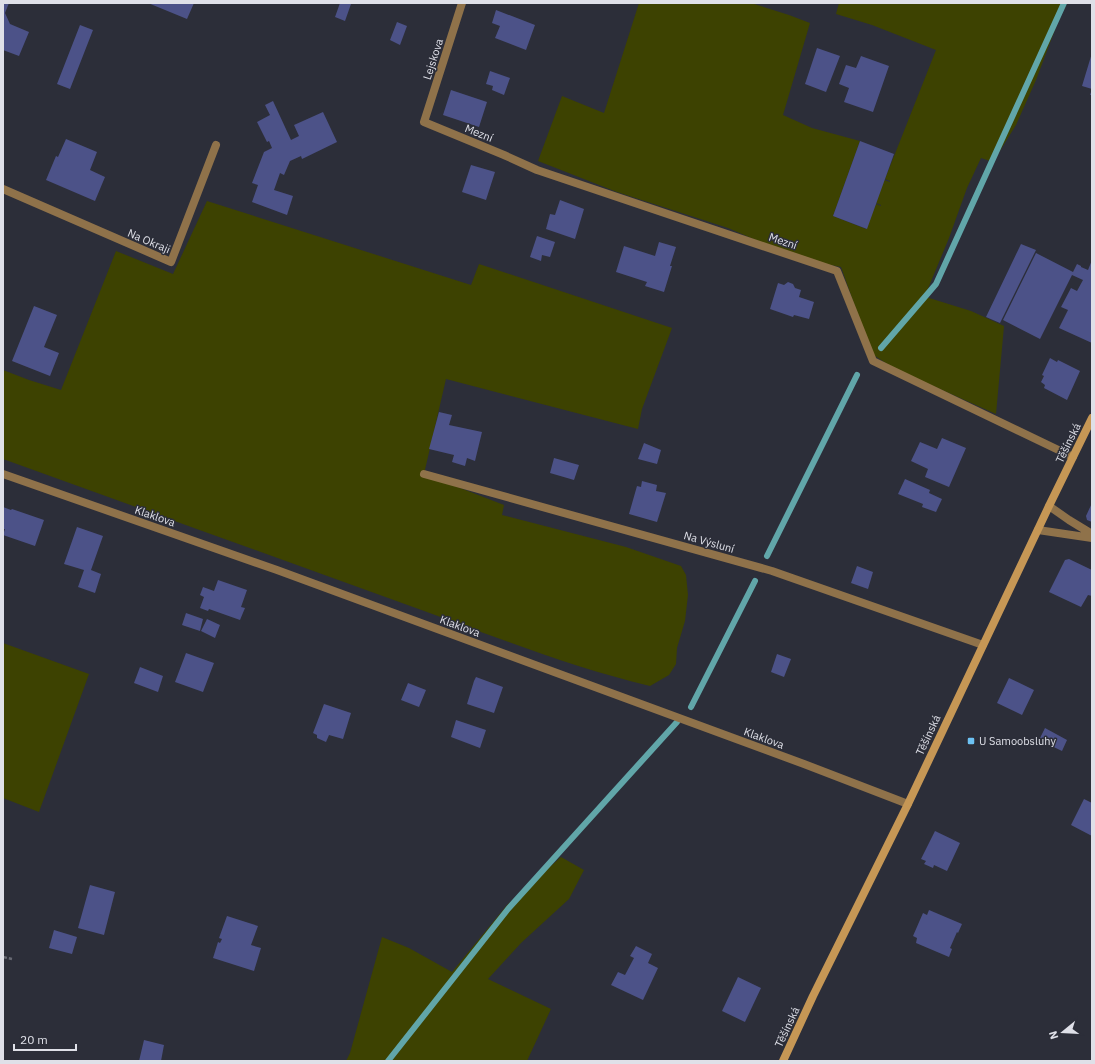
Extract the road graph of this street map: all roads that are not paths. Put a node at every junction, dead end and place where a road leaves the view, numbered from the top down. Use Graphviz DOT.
graph roads {
  1 [pos="462,3"];
  2 [pos="424,122"];
  3 [pos="216,145"];
  4 [pos="3,190"];
  5 [pos="1092,418"];
  6 [pos="1073,457"];
  7 [pos="3,474"];
  8 [pos="424,474"];
  9 [pos="1049,506"];
  10 [pos="1038,530"];
  11 [pos="1092,534"];
  12 [pos="1092,538"];
  13 [pos="983,645"];
  14 [pos="908,804"];
  15 [pos="782,1061"];
  1 -- 2 [label="street, Lejskova"];
  2 -- 6 [label="street, Mezní"];
  3 -- 4 [label="street, Na Okraji"];
  5 -- 6 [label="main road, Těšínská"];
  6 -- 9 [label="main road, Těšínská"];
  7 -- 14 [label="street, Klaklova"];
  8 -- 13 [label="street, Na Výsluní"];
  9 -- 10 [label="main road, Těšínská"];
  9 -- 11 [label="street"];
  10 -- 12 [label="street"];
  10 -- 13 [label="main road, Těšínská"];
  13 -- 14 [label="main road, Těšínská"];
  14 -- 15 [label="main road, Těšínská"];
}
